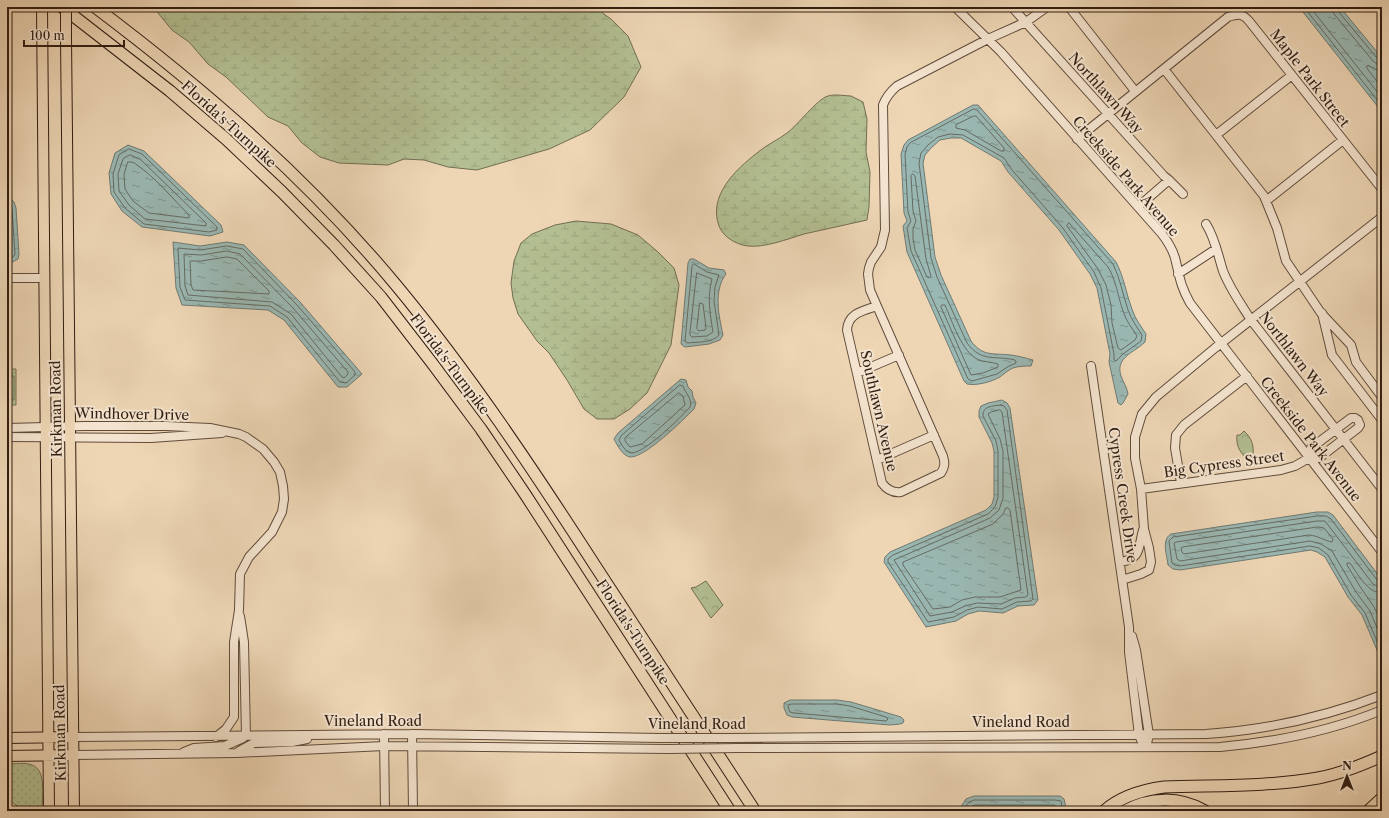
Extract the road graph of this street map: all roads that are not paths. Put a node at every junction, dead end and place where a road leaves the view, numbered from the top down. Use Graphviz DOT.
graph roads {
  1 [pos="42,7"];
  2 [pos="62,7"];
  3 [pos="66,7"];
  4 [pos="95,7"];
  5 [pos="955,7"];
  6 [pos="1012,7"];
  7 [pos="1048,7"];
  8 [pos="1069,7"];
  9 [pos="1026,22"];
  10 [pos="988,39"];
  11 [pos="1164,69"];
  12 [pos="1292,75"];
  13 [pos="1135,91"];
  14 [pos="1107,114"];
  15 [pos="1216,134"];
  16 [pos="1077,139"];
  17 [pos="1342,140"];
  18 [pos="1170,180"];
  19 [pos="1382,189"];
  20 [pos="1183,194"];
  21 [pos="1266,201"];
  22 [pos="1138,207"];
  23 [pos="1382,217"];
  24 [pos="1206,224"];
  25 [pos="1216,249"];
  26 [pos="1178,274"];
  27 [pos="7,278"];
  28 [pos="44,278"];
  29 [pos="1299,282"];
  30 [pos="876,306"];
  31 [pos="1321,313"];
  32 [pos="1251,320"];
  33 [pos="1346,338"];
  34 [pos="1222,343"];
  35 [pos="1330,348"];
  36 [pos="899,355"];
  37 [pos="1092,366"];
  38 [pos="857,373"];
  39 [pos="1247,376"];
  40 [pos="1381,396"];
  41 [pos="1369,404"];
  42 [pos="1382,420"];
  43 [pos="71,426"];
  44 [pos="166,426"];
  45 [pos="7,428"];
  46 [pos="1336,430"];
  47 [pos="45,432"];
  48 [pos="233,433"];
  49 [pos="934,435"];
  50 [pos="7,437"];
  51 [pos="166,437"];
  52 [pos="71,438"];
  53 [pos="1343,439"];
  54 [pos="1309,458"];
  55 [pos="877,460"];
  56 [pos="1181,483"];
  57 [pos="1140,489"];
  58 [pos="1382,489"];
  59 [pos="1144,529"];
  60 [pos="1382,552"];
  61 [pos="1136,555"];
  62 [pos="1150,555"];
  63 [pos="1120,562"];
  64 [pos="1122,580"];
  65 [pos="239,610"];
  66 [pos="1129,627"];
  67 [pos="234,642"];
  68 [pos="244,642"];
  69 [pos="1382,695"];
  70 [pos="1340,710"];
  71 [pos="1382,710"];
  72 [pos="1344,723"];
  73 [pos="384,734"];
  74 [pos="412,734"];
  75 [pos="330,735"];
  76 [pos="1139,735"];
  77 [pos="1149,735"];
  78 [pos="246,736"];
  79 [pos="958,736"];
  80 [pos="1006,736"];
  81 [pos="74,737"];
  82 [pos="216,737"];
  83 [pos="7,738"];
  84 [pos="48,738"];
  85 [pos="384,746"];
  86 [pos="412,746"];
  87 [pos="1146,747"];
  88 [pos="958,748"];
  89 [pos="1006,748"];
  90 [pos="237,752"];
  91 [pos="178,754"];
  92 [pos="74,755"];
  93 [pos="7,756"];
  94 [pos="49,756"];
  95 [pos="1382,756"];
  96 [pos="1382,798"];
  97 [pos="49,811"];
  98 [pos="74,811"];
  99 [pos="385,811"];
  100 [pos="413,811"];
  101 [pos="730,811"];
  102 [pos="755,811"];
  103 [pos="1104,811"];
  104 [pos="1124,811"];
  105 [pos="1205,811"];
  106 [pos="1368,811"];
  1 -- 28 [label="main road, Kirkman Road"];
  2 -- 101 [label="highway, Florida's Turnpike"];
  3 -- 43 [label="main road, Kirkman Road, bridge"];
  4 -- 102 [label="highway, Florida's Turnpike"];
  5 -- 10 [label="street, Creekside Park Avenue"];
  6 -- 9 [label="street, Northlawn Way"];
  7 -- 9 [label="street, Southlawn Avenue"];
  8 -- 13 [label="street"];
  9 -- 10 [label="street, Southlawn Avenue"];
  9 -- 14 [label="street, Northlawn Way"];
  10 -- 16 [label="street, Creekside Park Avenue"];
  10 -- 30 [label="street, Southlawn Avenue"];
  11 -- 12 [label="street, Maple Park Street"];
  11 -- 13 [label="street, Maple Park Street"];
  11 -- 15 [label="street"];
  12 -- 15 [label="street"];
  12 -- 17 [label="street, Maple Park Street"];
  13 -- 14 [label="street, Maple Park Street"];
  14 -- 16 [label="street, Maple Park Street"];
  14 -- 18 [label="street, Northlawn Way"];
  15 -- 21 [label="street"];
  16 -- 22 [label="street, Creekside Park Avenue"];
  17 -- 19 [label="street, Maple Park Street"];
  17 -- 21 [label="street"];
  18 -- 20 [label="street, Northlawn Way"];
  18 -- 22 [label="street"];
  21 -- 29 [label="street"];
  22 -- 26 [label="street, Creekside Park Avenue"];
  23 -- 29 [label="street"];
  24 -- 25 [label="street, Northlawn Way"];
  25 -- 26 [label="street"];
  25 -- 32 [label="street, Northlawn Way"];
  26 -- 34 [label="street, Creekside Park Avenue"];
  27 -- 28 [label="street"];
  28 -- 47 [label="main road, Kirkman Road"];
  29 -- 31 [label="street"];
  29 -- 32 [label="street"];
  30 -- 36 [label="street, Southlawn Avenue"];
  30 -- 38 [label="street, Southlawn Avenue"];
  31 -- 33 [label="street"];
  31 -- 35 [label="street"];
  32 -- 34 [label="street"];
  32 -- 46 [label="street, Northlawn Way"];
  33 -- 35 [label="street"];
  33 -- 40 [label="street"];
  34 -- 39 [label="street, Creekside Park Avenue"];
  34 -- 57 [label="street"];
  35 -- 41 [label="street"];
  36 -- 38 [label="street"];
  36 -- 49 [label="street, Southlawn Avenue"];
  37 -- 63 [label="street, Cypress Creek Drive"];
  38 -- 55 [label="street, Southlawn Avenue"];
  39 -- 54 [label="street, Creekside Park Avenue"];
  39 -- 56 [label="street"];
  40 -- 41 [label="street"];
  41 -- 42 [label="street"];
  43 -- 44 [label="street, Windhover Drive"];
  43 -- 47 [label="street, Windhover Drive"];
  43 -- 52 [label="main road, Kirkman Road"];
  44 -- 48 [label="street, Windhover Drive"];
  44 -- 51 [label="street"];
  45 -- 47 [label="street, Windhover Drive"];
  46 -- 53 [label="street, Northlawn Way"];
  46 -- 53 [label="street, Big Cypress Street"];
  46 -- 54 [label="street, Big Cypress Street"];
  47 -- 50 [label="street, Windhover Drive"];
  47 -- 52 [label="street, Windhover Drive"];
  47 -- 84 [label="main road, Kirkman Road"];
  48 -- 51 [label="street, Windhover Drive"];
  48 -- 65 [label="street, Windhover Drive"];
  49 -- 55 [label="street"];
  49 -- 55 [label="street, Southlawn Avenue"];
  51 -- 52 [label="street, Windhover Drive"];
  52 -- 81 [label="main road, Kirkman Road"];
  53 -- 54 [label="street, Big Cypress Street"];
  53 -- 58 [label="street, Northlawn Way"];
  54 -- 56 [label="street, Big Cypress Street"];
  54 -- 60 [label="street, Creekside Park Avenue"];
  56 -- 57 [label="street, Big Cypress Street"];
  57 -- 59 [label="street"];
  59 -- 61 [label="street"];
  59 -- 62 [label="street"];
  61 -- 62 [label="street"];
  61 -- 63 [label="street"];
  62 -- 64 [label="street"];
  63 -- 64 [label="street, Cypress Creek Drive"];
  64 -- 66 [label="street, Cypress Creek Drive"];
  65 -- 67 [label="street, Windhover Drive"];
  65 -- 68 [label="street, Windhover Drive"];
  66 -- 76 [label="street, Cypress Creek Drive"];
  66 -- 77 [label="street, Cypress Creek Drive"];
  67 -- 68 [label="street"];
  67 -- 82 [label="street, Windhover Drive"];
  68 -- 78 [label="street, Windhover Drive"];
  69 -- 70 [label="street, Vineland Road"];
  70 -- 72 [label="street"];
  70 -- 77 [label="street, Vineland Road"];
  71 -- 72 [label="street, Vineland Road"];
  72 -- 87 [label="street, Vineland Road"];
  73 -- 74 [label="street, Vineland Road"];
  73 -- 75 [label="street, Vineland Road"];
  73 -- 85 [label="street"];
  74 -- 79 [label="street, Vineland Road, bridge"];
  74 -- 86 [label="street"];
  75 -- 78 [label="street, Vineland Road"];
  75 -- 90 [label="street"];
  76 -- 77 [label="street, Vineland Road"];
  76 -- 80 [label="street, Vineland Road"];
  76 -- 87 [label="street, Cypress Creek Drive"];
  77 -- 87 [label="street, Cypress Creek Drive"];
  78 -- 82 [label="street, Vineland Road"];
  78 -- 91 [label="street"];
  79 -- 80 [label="street, Vineland Road"];
  79 -- 88 [label="street"];
  80 -- 89 [label="street"];
  81 -- 82 [label="street, Vineland Road"];
  81 -- 84 [label="main road, Vineland Road"];
  81 -- 92 [label="main road, Kirkman Road"];
  83 -- 84 [label="main road, Vineland Road"];
  84 -- 94 [label="main road, Kirkman Road"];
  85 -- 86 [label="street, Vineland Road"];
  85 -- 90 [label="street, Vineland Road"];
  85 -- 99 [label="street"];
  86 -- 88 [label="street, Vineland Road, bridge"];
  86 -- 100 [label="street"];
  87 -- 89 [label="street, Vineland Road"];
  88 -- 89 [label="street, Vineland Road"];
  90 -- 91 [label="street, Vineland Road"];
  91 -- 92 [label="street, Vineland Road"];
  92 -- 94 [label="main road, Vineland Road"];
  92 -- 98 [label="main road, Kirkman Road"];
  93 -- 94 [label="main road, Vineland Road"];
  94 -- 97 [label="main road, Kirkman Road"];
  95 -- 103 [label="highway"];
  96 -- 106 [label="highway"];
  104 -- 105 [label="highway"];
}
